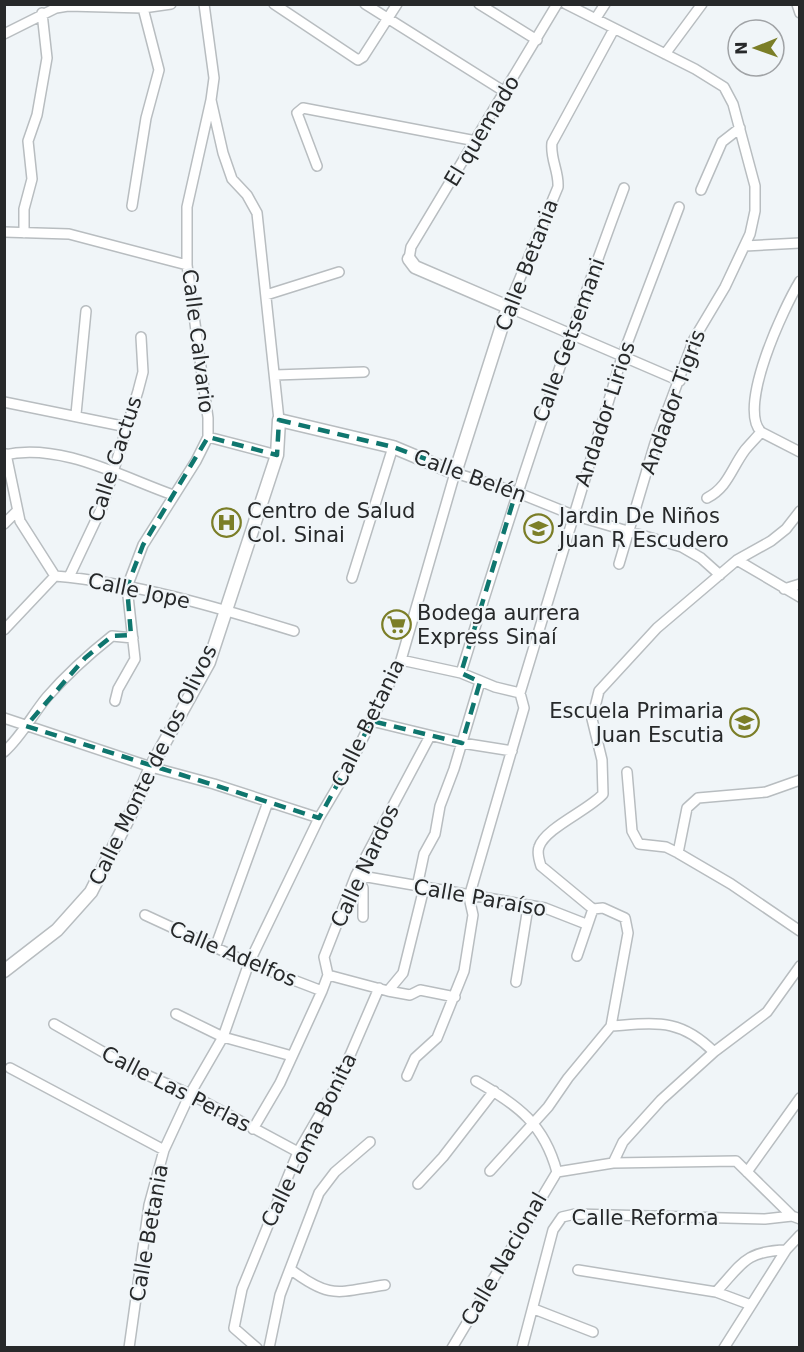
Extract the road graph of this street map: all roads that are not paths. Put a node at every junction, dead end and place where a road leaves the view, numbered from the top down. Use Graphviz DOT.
graph roads {
  1 [pos="171,4"];
  2 [pos="204,4"];
  3 [pos="274,4"];
  4 [pos="365,4"];
  5 [pos="397,4"];
  6 [pos="479,4"];
  7 [pos="557,4"];
  8 [pos="566,4"];
  9 [pos="605,4"];
  10 [pos="702,4"];
  11 [pos="797,4"];
  12 [pos="53,6"];
  13 [pos="90,6"];
  14 [pos="143,8"];
  15 [pos="42,13"];
  16 [pos="800,13"];
  17 [pos="388,18"];
  18 [pos="596,18"];
  19 [pos="614,29"];
  20 [pos="4,34"];
  21 [pos="537,40"];
  22 [pos="665,54"];
  23 [pos="506,92"];
  24 [pos="211,100"];
  25 [pos="740,128"];
  26 [pos="476,141"];
  27 [pos="317,166"];
  28 [pos="624,188"];
  29 [pos="701,190"];
  30 [pos="132,206"];
  31 [pos="679,207"];
  32 [pos="4,232"];
  33 [pos="24,233"];
  34 [pos="800,243"];
  35 [pos="745,246"];
  36 [pos="410,259"];
  37 [pos="188,265"];
  38 [pos="339,272"];
  39 [pos="800,281"];
  40 [pos="266,295"];
  41 [pos="508,307"];
  42 [pos="86,311"];
  43 [pos="569,333"];
  44 [pos="141,338"];
  45 [pos="622,357"];
  46 [pos="364,372"];
  47 [pos="274,375"];
  48 [pos="680,381"];
  49 [pos="4,402"];
  50 [pos="76,414"];
  51 [pos="279,420"];
  52 [pos="127,426"];
  53 [pos="761,432"];
  54 [pos="208,436"];
  55 [pos="393,447"];
  56 [pos="799,448"];
  57 [pos="5,455"];
  58 [pos="277,455"];
  59 [pos="113,473"];
  60 [pos="455,473"];
  61 [pos="516,492"];
  62 [pos="173,495"];
  63 [pos="706,498"];
  64 [pos="17,511"];
  65 [pos="800,511"];
  66 [pos="573,515"];
  67 [pos="4,524"];
  68 [pos="630,530"];
  69 [pos="737,560"];
  70 [pos="619,564"];
  71 [pos="720,575"];
  72 [pos="55,576"];
  73 [pos="69,577"];
  74 [pos="352,578"];
  75 [pos="800,584"];
  76 [pos="127,587"];
  77 [pos="784,589"];
  78 [pos="800,597"];
  79 [pos="225,610"];
  80 [pos="4,630"];
  81 [pos="294,631"];
  82 [pos="133,638"];
  83 [pos="401,660"];
  84 [pos="461,673"];
  85 [pos="480,682"];
  86 [pos="522,696"];
  87 [pos="115,701"];
  88 [pos="4,718"];
  89 [pos="371,721"];
  90 [pos="26,726"];
  91 [pos="430,736"];
  92 [pos="462,743"];
  93 [pos="512,751"];
  94 [pos="4,753"];
  95 [pos="151,767"];
  96 [pos="627,772"];
  97 [pos="800,780"];
  98 [pos="268,802"];
  99 [pos="319,818"];
  100 [pos="678,853"];
  101 [pos="356,875"];
  102 [pos="421,888"];
  103 [pos="469,897"];
  104 [pos="528,907"];
  105 [pos="593,909"];
  106 [pos="145,915"];
  107 [pos="363,917"];
  108 [pos="586,924"];
  109 [pos="800,932"];
  110 [pos="215,948"];
  111 [pos="577,956"];
  112 [pos="249,963"];
  113 [pos="800,966"];
  114 [pos="4,971"];
  115 [pos="328,975"];
  116 [pos="516,982"];
  117 [pos="384,990"];
  118 [pos="322,991"];
  119 [pos="454,997"];
  120 [pos="176,1014"];
  121 [pos="54,1024"];
  122 [pos="611,1026"];
  123 [pos="223,1037"];
  124 [pos="714,1052"];
  125 [pos="292,1056"];
  126 [pos="10,1068"];
  127 [pos="407,1076"];
  128 [pos="476,1081"];
  129 [pos="494,1091"];
  130 [pos="190,1094"];
  131 [pos="800,1098"];
  132 [pos="532,1122"];
  133 [pos="253,1129"];
  134 [pos="370,1142"];
  135 [pos="164,1150"];
  136 [pos="298,1152"];
  137 [pos="613,1163"];
  138 [pos="490,1171"];
  139 [pos="556,1172"];
  140 [pos="747,1172"];
  141 [pos="418,1184"];
  142 [pos="796,1218"];
  143 [pos="800,1235"];
  144 [pos="786,1250"];
  145 [pos="290,1269"];
  146 [pos="578,1270"];
  147 [pos="386,1285"];
  148 [pos="716,1292"];
  149 [pos="751,1305"];
  150 [pos="534,1310"];
  151 [pos="593,1332"];
  152 [pos="129,1347"];
  153 [pos="257,1347"];
  154 [pos="269,1347"];
  155 [pos="452,1347"];
  156 [pos="522,1347"];
  157 [pos="724,1347"];
  1 -- 14 [label="street"];
  2 -- 24 [label="street, Calle Monte de los Olivos"];
  3 -- 17 [label="street"];
  4 -- 17 [label="street"];
  5 -- 17 [label="street"];
  6 -- 21 [label="street"];
  7 -- 21 [label="street, El quemado"];
  8 -- 18 [label="street, Andador Tigris"];
  9 -- 18 [label="street"];
  10 -- 22 [label="street"];
  11 -- 16 [label="street"];
  12 -- 13 [label="street"];
  12 -- 15 [label="street"];
  13 -- 14 [label="street"];
  14 -- 30 [label="street"];
  15 -- 20 [label="street"];
  15 -- 33 [label="street"];
  17 -- 23 [label="street"];
  18 -- 19 [label="street, Andador Tigris"];
  19 -- 22 [label="street, Andador Tigris"];
  19 -- 41 [label="street, Calle Betania"];
  21 -- 23 [label="street, El quemado"];
  22 -- 25 [label="street, Andador Tigris"];
  23 -- 26 [label="street, El quemado"];
  24 -- 37 [label="street, Calle Calvario"];
  24 -- 40 [label="street, Calle Monte de los Olivos"];
  25 -- 29 [label="street"];
  25 -- 35 [label="street, Andador Tigris"];
  26 -- 27 [label="street"];
  26 -- 36 [label="street, El quemado"];
  28 -- 43 [label="street, Calle Getsemani"];
  31 -- 45 [label="street, Andador Lirios"];
  32 -- 33 [label="street"];
  33 -- 37 [label="street"];
  34 -- 35 [label="street"];
  35 -- 48 [label="street, Andador Tigris"];
  36 -- 41 [label="street"];
  37 -- 54 [label="street, Calle Calvario"];
  38 -- 40 [label="street"];
  39 -- 53 [label="street"];
  40 -- 47 [label="street, Calle Monte de los Olivos"];
  41 -- 43 [label="street"];
  41 -- 60 [label="street, Calle Betania"];
  42 -- 50 [label="street"];
  43 -- 45 [label="street"];
  43 -- 61 [label="street, Calle Getsemani"];
  44 -- 52 [label="street, Calle Cactus"];
  45 -- 48 [label="street"];
  45 -- 66 [label="street, Andador Lirios"];
  46 -- 47 [label="street"];
  47 -- 51 [label="street, Calle Monte de los Olivos"];
  48 -- 68 [label="street, Andador Tigris"];
  49 -- 50 [label="street"];
  50 -- 52 [label="street"];
  51 -- 55 [label="street, Calle Belén"];
  51 -- 58 [label="street, Calle Monte de los Olivos"];
  52 -- 59 [label="street, Calle Cactus"];
  53 -- 56 [label="street"];
  53 -- 63 [label="street"];
  54 -- 58 [label="street"];
  54 -- 62 [label="street, Calle Calvario"];
  55 -- 60 [label="street, Calle Belén"];
  55 -- 74 [label="street"];
  57 -- 59 [label="street"];
  57 -- 64 [label="street"];
  58 -- 79 [label="street, Calle Monte de los Olivos"];
  59 -- 62 [label="street"];
  59 -- 73 [label="street, Calle Cactus"];
  60 -- 61 [label="street, Calle Belén"];
  60 -- 83 [label="street, Calle Betania"];
  61 -- 66 [label="street, Calle Belén"];
  61 -- 84 [label="street, Calle Getsemani"];
  62 -- 76 [label="street, Calle Calvario"];
  64 -- 67 [label="street"];
  64 -- 72 [label="street"];
  65 -- 69 [label="street"];
  66 -- 68 [label="street, Calle Belén"];
  66 -- 86 [label="street, Andador Lirios"];
  68 -- 70 [label="street, Andador Tigris"];
  68 -- 71 [label="street, Calle Belén"];
  69 -- 71 [label="street"];
  69 -- 77 [label="street"];
  71 -- 105 [label="street"];
  72 -- 73 [label="street, Calle Jope"];
  72 -- 80 [label="street"];
  73 -- 76 [label="street, Calle Jope"];
  75 -- 77 [label="street"];
  76 -- 79 [label="street, Calle Jope"];
  76 -- 82 [label="street, Calle Calvario"];
  77 -- 78 [label="street"];
  79 -- 81 [label="street, Calle Jope"];
  79 -- 95 [label="street, Calle Monte de los Olivos"];
  82 -- 87 [label="street, Calle Calvario"];
  82 -- 90 [label="street"];
  83 -- 84 [label="street"];
  83 -- 89 [label="street, Calle Betania"];
  84 -- 85 [label="street"];
  85 -- 86 [label="street"];
  85 -- 92 [label="street, Calle Loma Bonita"];
  86 -- 93 [label="street, Andador Lirios"];
  88 -- 90 [label="street"];
  89 -- 91 [label="street"];
  89 -- 99 [label="street, Calle Betania"];
  90 -- 94 [label="street"];
  90 -- 95 [label="street"];
  91 -- 92 [label="street"];
  91 -- 101 [label="street, Calle Nardos"];
  92 -- 93 [label="street"];
  92 -- 102 [label="street, Calle Loma Bonita"];
  93 -- 103 [label="street, Andador Lirios"];
  95 -- 98 [label="street"];
  95 -- 114 [label="street, Calle Monte de los Olivos"];
  96 -- 100 [label="street"];
  97 -- 100 [label="street"];
  98 -- 99 [label="street"];
  98 -- 110 [label="street"];
  99 -- 112 [label="street, Calle Betania"];
  100 -- 109 [label="street"];
  101 -- 102 [label="street, Calle Paraíso"];
  101 -- 107 [label="street"];
  101 -- 115 [label="street, Calle Nardos"];
  102 -- 103 [label="street, Calle Paraíso"];
  102 -- 117 [label="street, Calle Loma Bonita"];
  103 -- 104 [label="street, Calle Paraíso"];
  103 -- 119 [label="street"];
  104 -- 108 [label="street, Calle Paraíso"];
  104 -- 116 [label="street"];
  105 -- 108 [label="street"];
  105 -- 122 [label="street"];
  106 -- 110 [label="street, Calle Adelfos"];
  108 -- 111 [label="street"];
  110 -- 112 [label="street, Calle Adelfos"];
  112 -- 118 [label="street, Calle Adelfos"];
  112 -- 123 [label="street, Calle Betania"];
  113 -- 124 [label="street"];
  115 -- 117 [label="street"];
  115 -- 118 [label="street, Calle Nardos"];
  117 -- 119 [label="street"];
  117 -- 136 [label="street, Calle Loma Bonita"];
  118 -- 125 [label="street, Calle Nardos"];
  119 -- 127 [label="street"];
  120 -- 123 [label="street"];
  121 -- 130 [label="street, Calle Las Perlas"];
  122 -- 124 [label="street"];
  122 -- 132 [label="street"];
  123 -- 125 [label="street"];
  123 -- 130 [label="street, Calle Betania"];
  124 -- 137 [label="street"];
  125 -- 133 [label="street, Calle Nardos"];
  126 -- 135 [label="street"];
  128 -- 129 [label="street"];
  129 -- 132 [label="street"];
  129 -- 141 [label="street"];
  130 -- 133 [label="street, Calle Las Perlas"];
  130 -- 135 [label="street, Calle Betania"];
  131 -- 140 [label="street"];
  132 -- 138 [label="street"];
  132 -- 139 [label="street"];
  133 -- 136 [label="street, Calle Las Perlas"];
  134 -- 145 [label="street"];
  135 -- 152 [label="street, Calle Betania"];
  136 -- 153 [label="street, Calle Loma Bonita"];
  137 -- 139 [label="street"];
  137 -- 140 [label="street"];
  139 -- 155 [label="street, Calle Nacional"];
  140 -- 142 [label="street"];
  142 -- 150 [label="street, Calle Reforma"];
  143 -- 144 [label="street"];
  144 -- 148 [label="street"];
  144 -- 149 [label="street"];
  145 -- 147 [label="street"];
  145 -- 154 [label="street"];
  146 -- 148 [label="street"];
  148 -- 149 [label="street"];
  149 -- 157 [label="street"];
  150 -- 151 [label="street"];
  150 -- 156 [label="street, Calle Reforma"];
}
